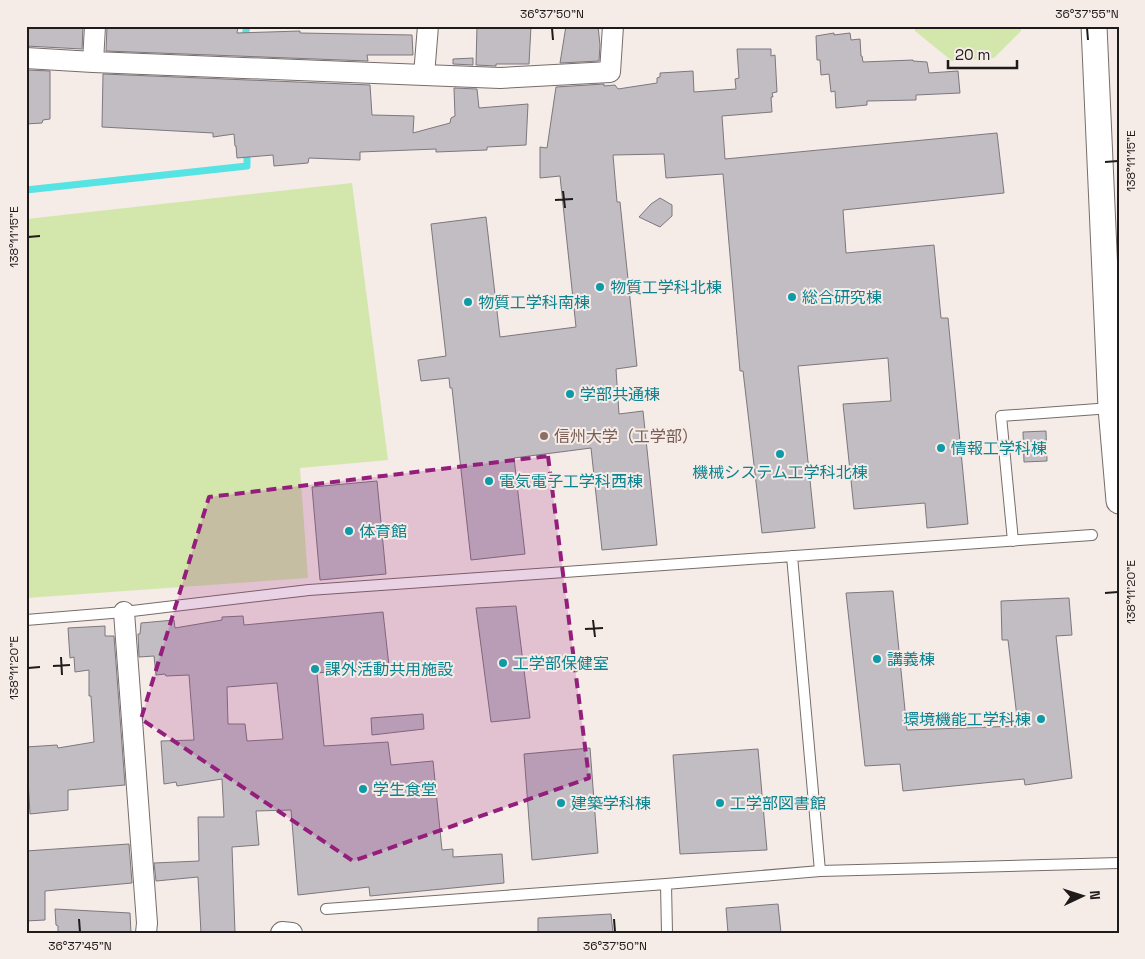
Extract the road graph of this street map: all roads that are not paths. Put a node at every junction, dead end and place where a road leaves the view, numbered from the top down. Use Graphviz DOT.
graph roads {
  1 [pos="95,26"];
  2 [pos="428,26"];
  3 [pos="613,26"];
  4 [pos="1094,26"];
  5 [pos="26,58"];
  6 [pos="93,62"];
  7 [pos="424,75"];
  8 [pos="1112,289"];
  9 [pos="1111,408"];
  10 [pos="1118,474"];
  11 [pos="1119,501"];
  12 [pos="1092,535"];
  13 [pos="1013,541"];
  14 [pos="792,556"];
  15 [pos="124,612"];
  16 [pos="26,620"];
  17 [pos="1119,863"];
  18 [pos="820,871"];
  19 [pos="666,884"];
  20 [pos="326,909"];
  21 [pos="146,933"];
  22 [pos="281,933"];
  23 [pos="292,933"];
  24 [pos="667,933"];
  1 -- 6 [label="street"];
  2 -- 7 [label="street"];
  3 -- 7 [label="street"];
  4 -- 8 [label="street"];
  5 -- 6 [label="street"];
  6 -- 7 [label="street"];
  8 -- 9 [label="street"];
  9 -- 10 [label="street"];
  9 -- 13 [label="lane"];
  10 -- 11 [label="street"];
  12 -- 13 [label="lane"];
  13 -- 14 [label="lane"];
  14 -- 15 [label="lane"];
  14 -- 18 [label="lane"];
  15 -- 16 [label="lane"];
  15 -- 21 [label="street"];
  17 -- 18 [label="lane"];
  18 -- 19 [label="lane"];
  19 -- 20 [label="lane"];
  19 -- 24 [label="lane"];
  22 -- 23 [label="street"];
}
